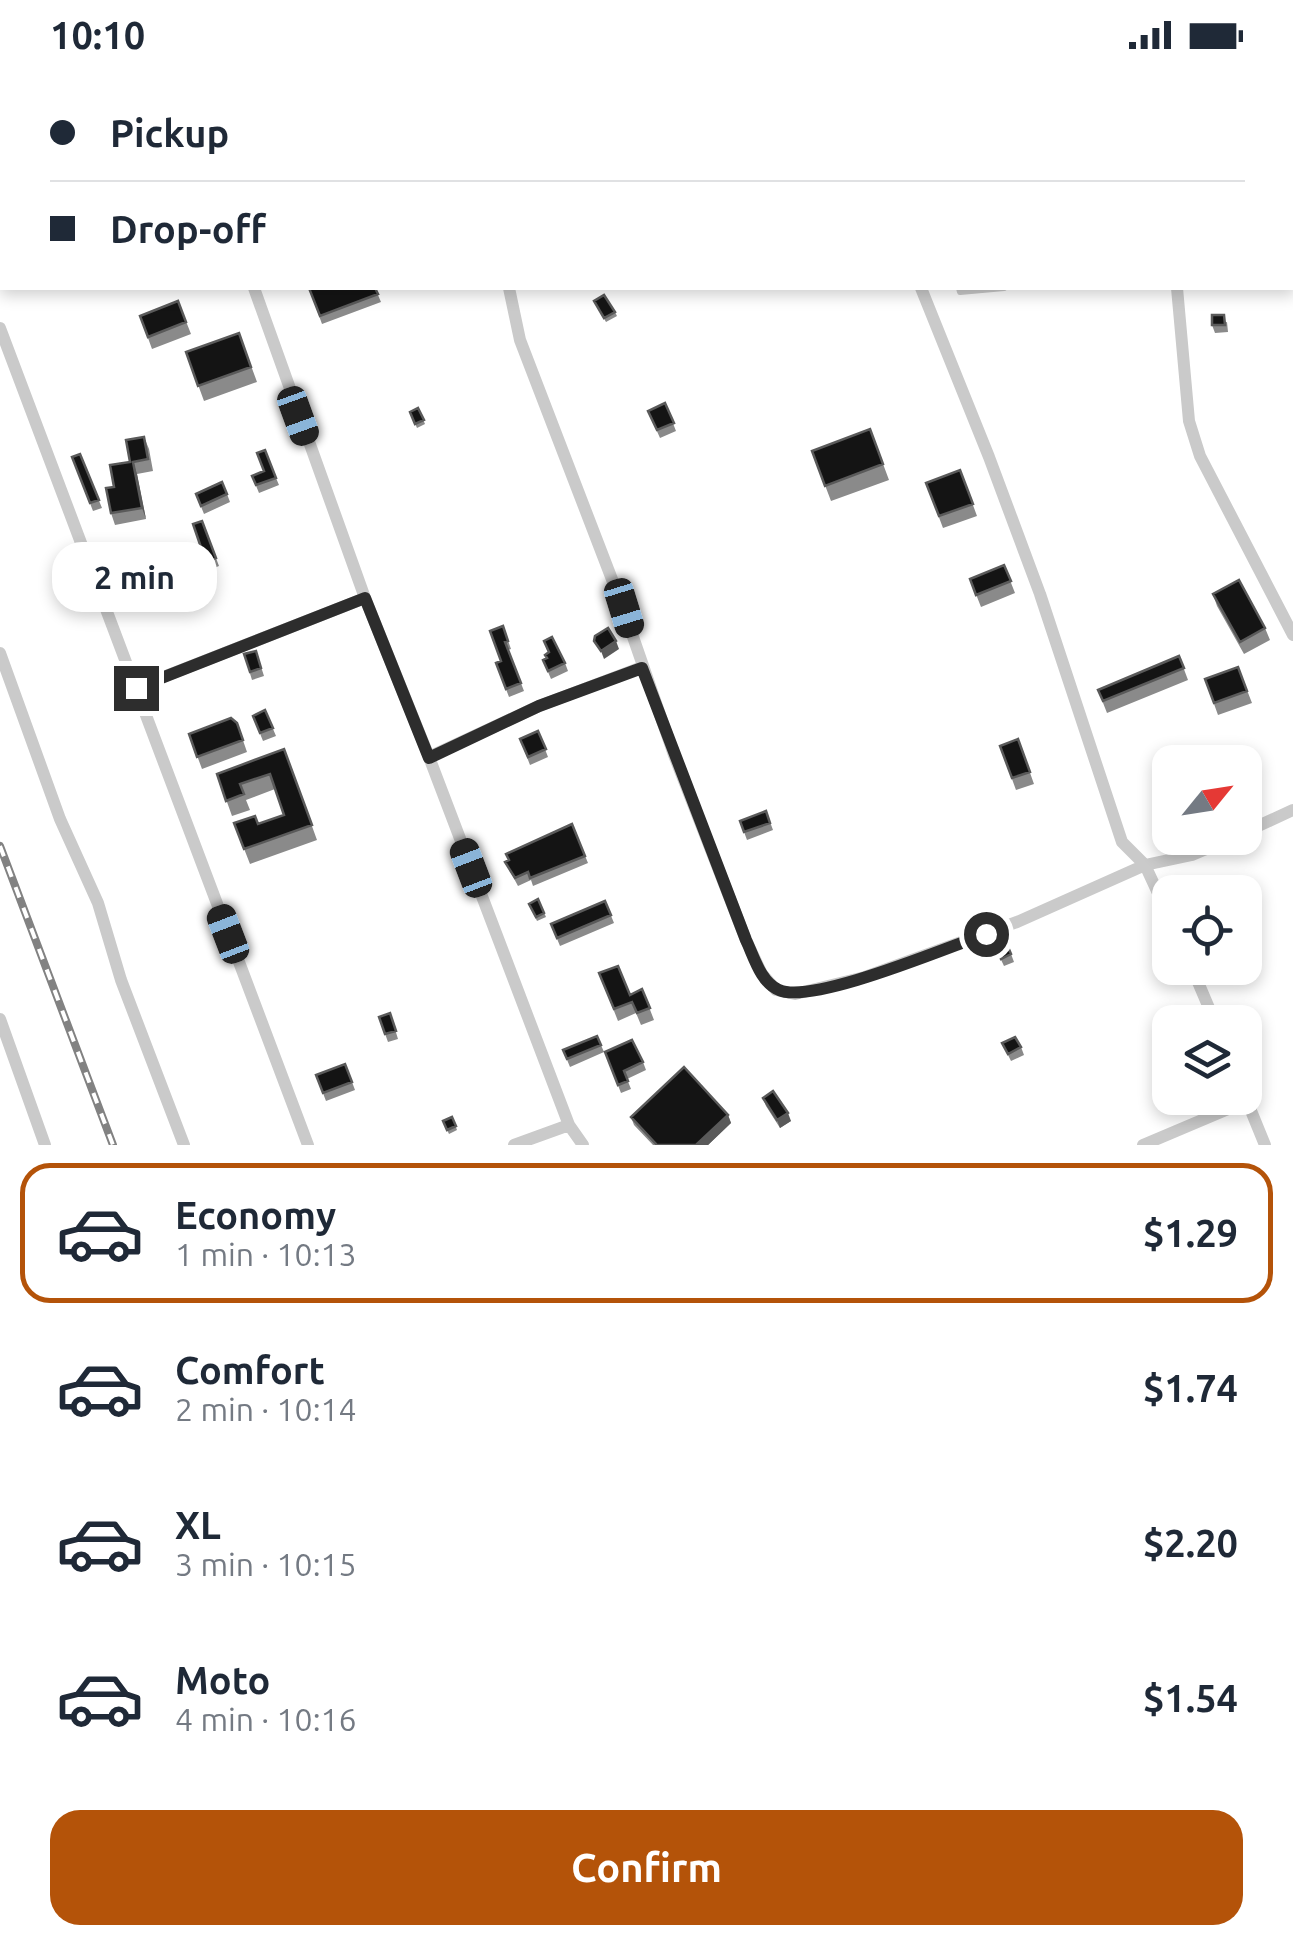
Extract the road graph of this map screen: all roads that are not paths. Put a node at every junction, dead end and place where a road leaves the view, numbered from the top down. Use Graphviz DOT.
graph roads {
  1 [pos="255,290"];
  2 [pos="509,290"];
  3 [pos="922,290"];
  4 [pos="1177,290"];
  5 [pos="0,328"];
  6 [pos="365,598"];
  7 [pos="1293,635"];
  8 [pos="0,654"];
  9 [pos="642,668"];
  10 [pos="136,688"];
  11 [pos="429,758"];
  12 [pos="1293,810"];
  13 [pos="1262,824"];
  14 [pos="1194,855"];
  15 [pos="1145,865"];
  16 [pos="1152,880"];
  17 [pos="0,1020"];
  18 [pos="1209,1115"];
  19 [pos="1253,1115"];
  20 [pos="569,1126"];
  21 [pos="45,1145"];
  22 [pos="184,1145"];
  23 [pos="308,1145"];
  24 [pos="514,1145"];
  25 [pos="584,1145"];
  26 [pos="1143,1145"];
  27 [pos="1265,1145"];
  1 -- 6 [label="street"];
  2 -- 9 [label="street"];
  3 -- 15 [label="street"];
  4 -- 7 [label="street"];
  5 -- 10 [label="street"];
  6 -- 10 [label="street"];
  6 -- 11 [label="street"];
  8 -- 22 [label="street"];
  9 -- 11 [label="street"];
  9 -- 15 [label="street"];
  10 -- 23 [label="street"];
  11 -- 20 [label="street"];
  12 -- 13 [label="street"];
  14 -- 15 [label="street"];
  15 -- 16 [label="street"];
  17 -- 21 [label="street"];
  18 -- 26 [label="street"];
  19 -- 27 [label="street"];
  20 -- 24 [label="street"];
  20 -- 25 [label="street"];
}
